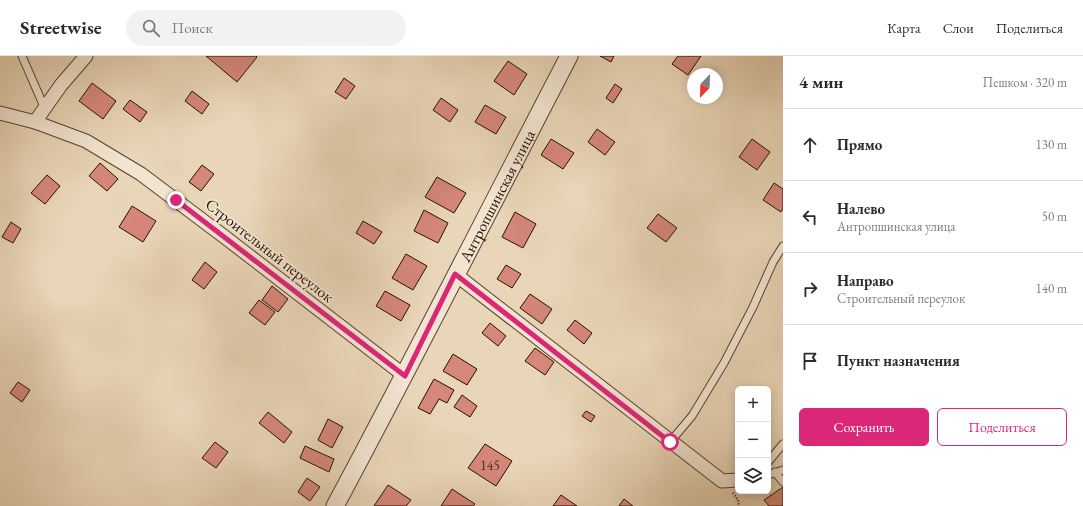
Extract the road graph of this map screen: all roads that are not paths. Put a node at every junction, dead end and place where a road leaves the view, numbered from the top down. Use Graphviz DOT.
graph roads {
  1 [pos="22,56"];
  2 [pos="86,56"];
  3 [pos="570,56"];
  4 [pos="45,109"];
  5 [pos="0,113"];
  6 [pos="35,122"];
  7 [pos="783,246"];
  8 [pos="455,274"];
  9 [pos="405,376"];
  10 [pos="670,442"];
  11 [pos="783,444"];
  12 [pos="771,458"];
  13 [pos="783,470"];
  14 [pos="772,474"];
  15 [pos="735,480"];
  16 [pos="783,482"];
  17 [pos="335,506"];
  1 -- 4 [label="lane"];
  2 -- 4 [label="street"];
  3 -- 8 [label="street, Антропшинская улица"];
  4 -- 6 [label="street"];
  5 -- 6 [label="street, Строительный переулок"];
  6 -- 9 [label="street, Строительный переулок"];
  7 -- 10 [label="lane"];
  8 -- 9 [label="street, Антропшинская улица"];
  8 -- 10 [label="street"];
  9 -- 17 [label="street, Антропшинская улица"];
  10 -- 15 [label="street"];
  11 -- 12 [label="lane"];
  13 -- 14 [label="lane"];
  14 -- 16 [label="lane"];
}
